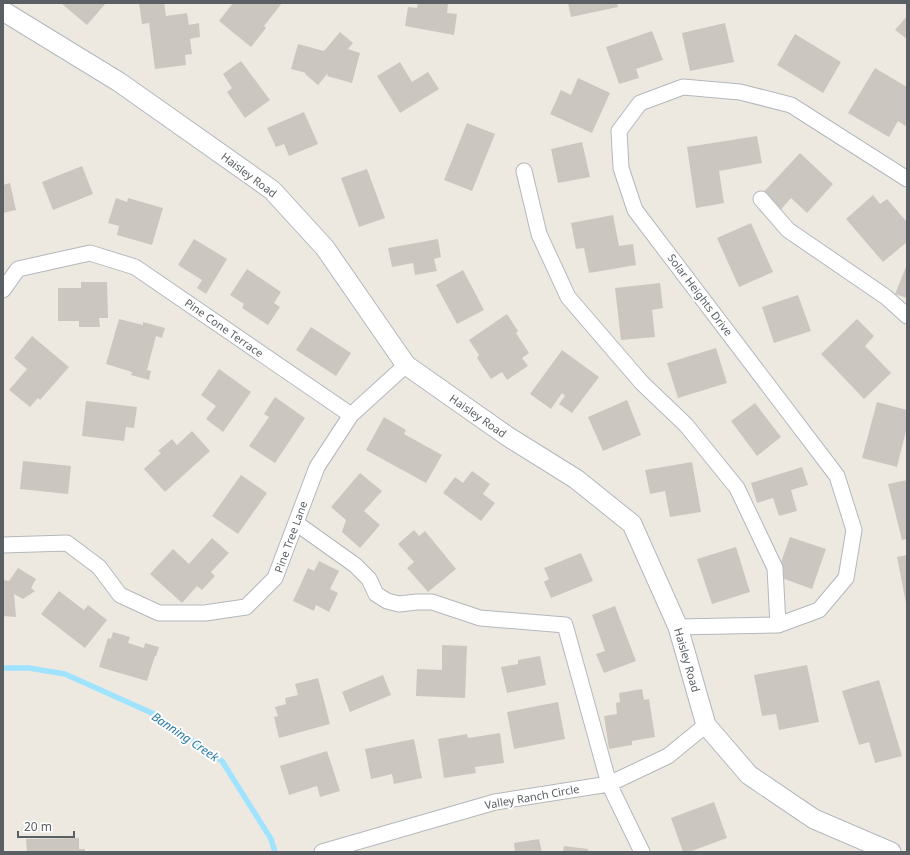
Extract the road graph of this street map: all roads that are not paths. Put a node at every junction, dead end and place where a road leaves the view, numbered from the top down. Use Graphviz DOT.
graph roads {
  1 [pos="3,11"];
  2 [pos="524,171"];
  3 [pos="907,179"];
  4 [pos="761,199"];
  5 [pos="3,290"];
  6 [pos="907,316"];
  7 [pos="406,365"];
  8 [pos="351,415"];
  9 [pos="296,522"];
  10 [pos="3,545"];
  11 [pos="778,625"];
  12 [pos="678,627"];
  13 [pos="706,725"];
  14 [pos="609,784"];
  15 [pos="322,852"];
  16 [pos="642,852"];
  17 [pos="891,852"];
  1 -- 7 [label="street, Haisley Road"];
  2 -- 11 [label="street"];
  3 -- 11 [label="street, Solar Heights Drive"];
  4 -- 6 [label="street"];
  5 -- 8 [label="street, Pine Cone Terrace"];
  7 -- 8 [label="street, Pine Tree Lane"];
  7 -- 12 [label="street, Haisley Road"];
  8 -- 9 [label="street, Pine Tree Lane"];
  9 -- 10 [label="street, Pine Tree Lane"];
  9 -- 14 [label="street"];
  11 -- 12 [label="street, Solar Heights Drive"];
  12 -- 13 [label="street, Haisley Road"];
  13 -- 14 [label="street, Valley Ranch Circle"];
  13 -- 17 [label="street, Haisley Road"];
  14 -- 15 [label="street, Valley Ranch Circle"];
  14 -- 16 [label="street"];
}
